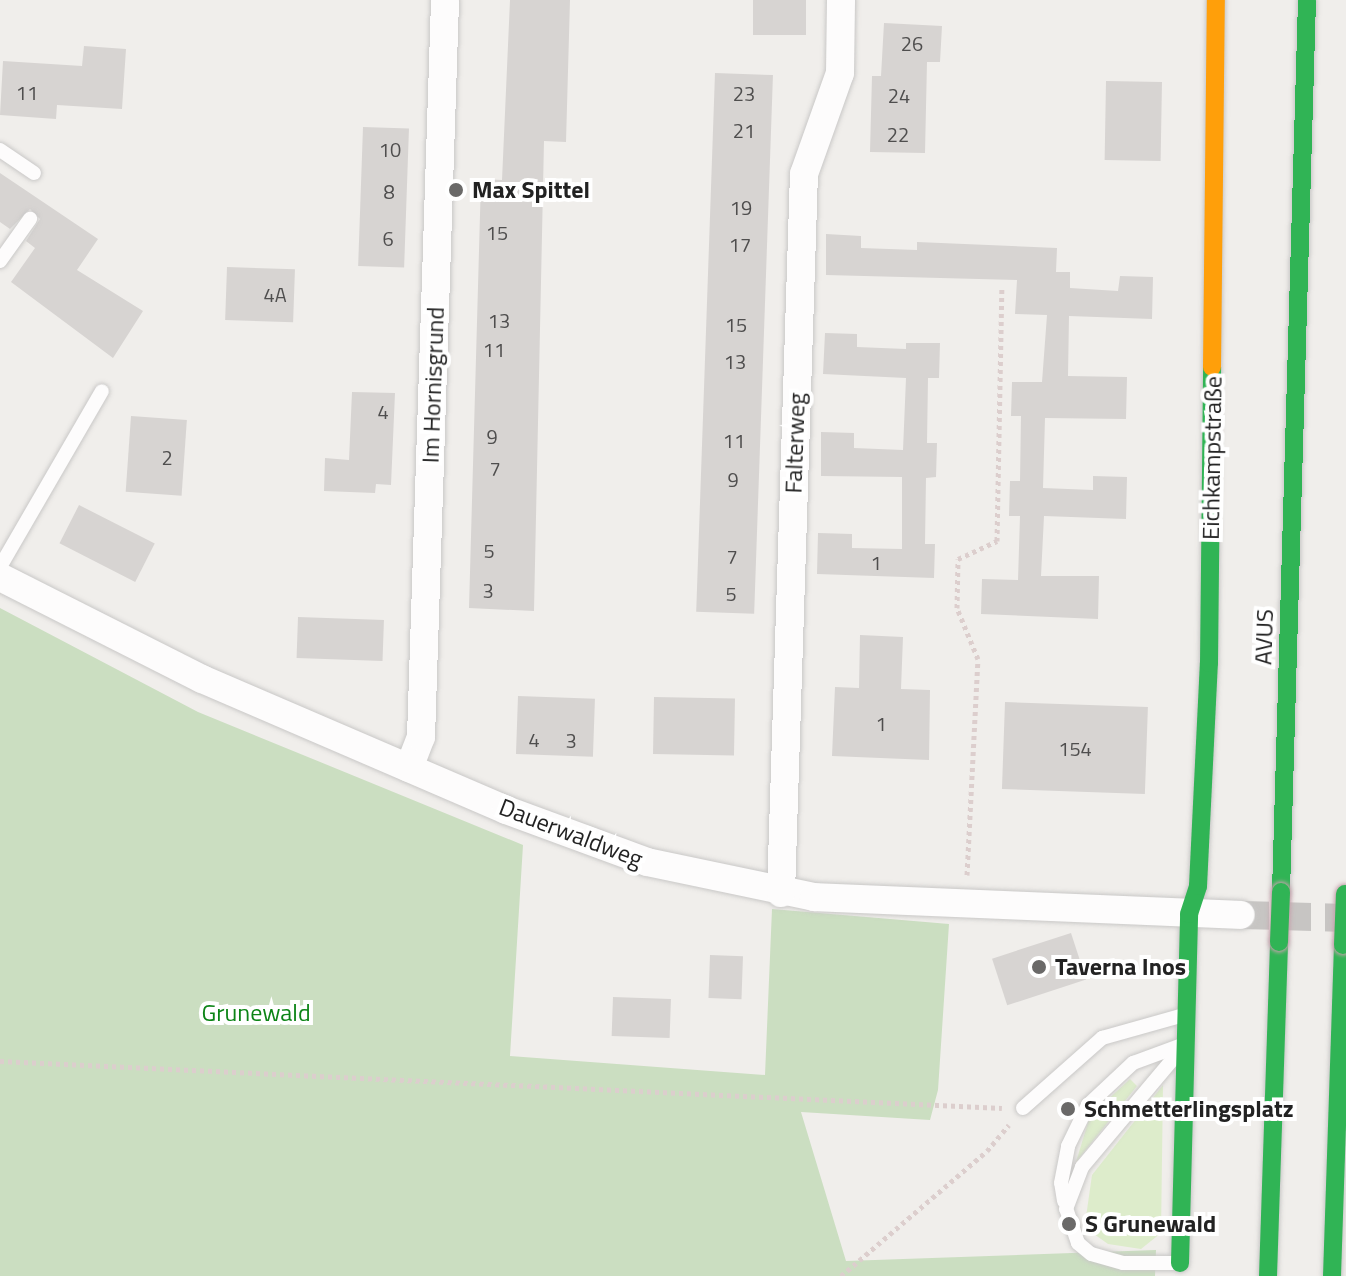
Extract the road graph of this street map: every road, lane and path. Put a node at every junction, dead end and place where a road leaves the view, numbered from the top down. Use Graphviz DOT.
graph roads {
  1 [pos="445,0"];
  2 [pos="841,0"];
  3 [pos="1216,0"];
  4 [pos="1307,0"];
  5 [pos="0,150"];
  6 [pos="34,173"];
  7 [pos="30,219"];
  8 [pos="0,261"];
  9 [pos="1002,288"];
  10 [pos="102,391"];
  11 [pos="0,567"];
  12 [pos="0,577"];
  13 [pos="409,768"];
  14 [pos="1346,869"];
  15 [pos="781,893"];
  16 [pos="1345,894"];
  17 [pos="966,904"];
  18 [pos="1189,914"];
  19 [pos="1241,915"];
  20 [pos="1186,1014"];
  21 [pos="1186,1044"];
  22 [pos="0,1061"];
  23 [pos="1023,1108"];
  24 [pos="1066,1209"];
  25 [pos="1179,1270"];
  26 [pos="841,1276"];
  27 [pos="1268,1276"];
  28 [pos="1332,1276"];
  1 -- 13 [label="street, Im Hornisgrund"];
  2 -- 15 [label="street, Falterweg"];
  3 -- 18 [label="main road, Eichkampstraße"];
  4 -- 27 [label="main road, AVUS, bridge"];
  5 -- 6 [label="lane"];
  7 -- 8 [label="lane"];
  9 -- 17 [label="path"];
  10 -- 11 [label="lane"];
  12 -- 13 [label="street, Dauerwaldweg"];
  13 -- 15 [label="street, Dauerwaldweg"];
  14 -- 16 [label="main road"];
  15 -- 17 [label="street, Dauerwaldweg"];
  16 -- 28 [label="main road, bridge"];
  17 -- 18 [label="street, Dauerwaldweg"];
  18 -- 19 [label="street"];
  18 -- 20 [label="main road, Eichkampstraße"];
  20 -- 21 [label="main road, Eichkampstraße"];
  20 -- 23 [label="lane"];
  21 -- 24 [label="lane"];
  21 -- 24 [label="lane"];
  21 -- 25 [label="main road, Eichkampstraße"];
  22 -- 23 [label="path"];
  23 -- 26 [label="path"];
  24 -- 25 [label="lane"];
}
